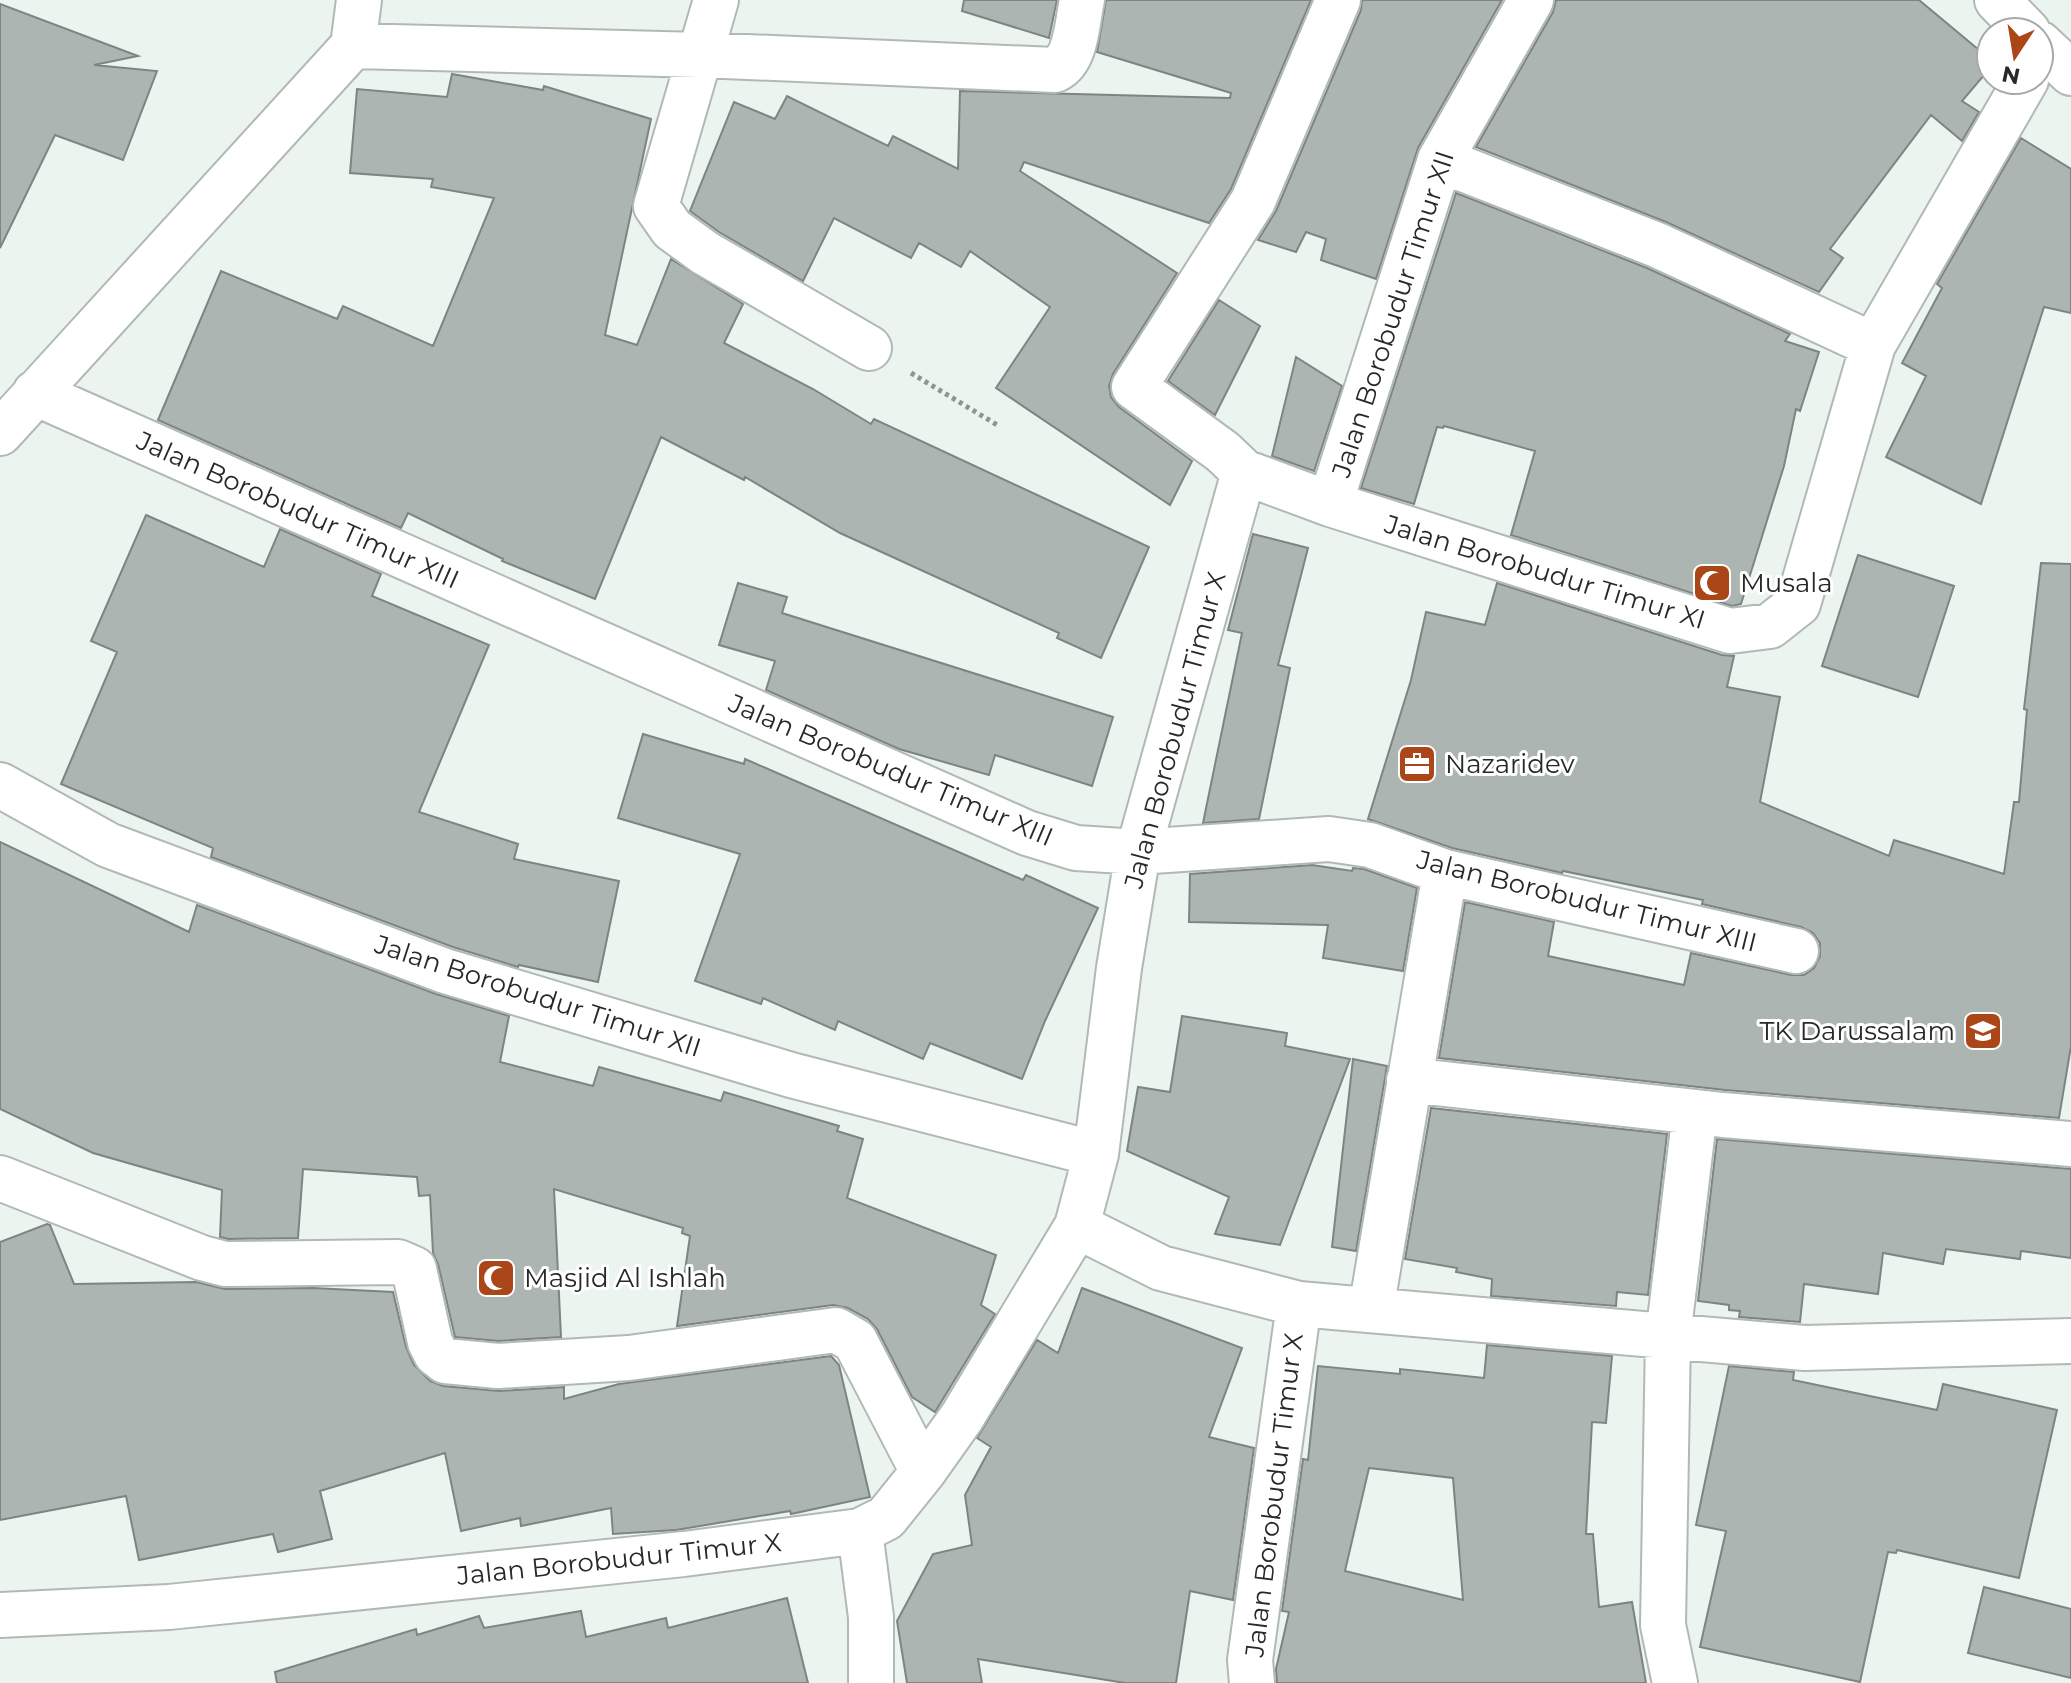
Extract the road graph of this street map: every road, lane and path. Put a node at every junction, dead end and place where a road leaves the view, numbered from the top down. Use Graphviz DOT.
graph roads {
  1 [pos="359,0"];
  2 [pos="716,0"];
  3 [pos="1082,0"];
  4 [pos="1338,0"];
  5 [pos="1531,0"];
  6 [pos="1997,0"];
  7 [pos="2010,16"];
  8 [pos="353,46"];
  9 [pos="701,55"];
  10 [pos="2018,96"];
  11 [pos="1440,160"];
  12 [pos="1873,345"];
  13 [pos="869,348"];
  14 [pos="35,393"];
  15 [pos="999,426"];
  16 [pos="0,433"];
  17 [pos="1244,472"];
  18 [pos="1330,504"];
  19 [pos="0,785"];
  20 [pos="1138,852"];
  21 [pos="1445,872"];
  22 [pos="1796,951"];
  23 [pos="1409,1080"];
  24 [pos="1695,1112"];
  25 [pos="2071,1144"];
  26 [pos="1096,1154"];
  27 [pos="0,1178"];
  28 [pos="1077,1226"];
  29 [pos="1299,1304"];
  30 [pos="1371,1310"];
  31 [pos="1668,1337"];
  32 [pos="2071,1341"];
  33 [pos="923,1472"];
  34 [pos="860,1531"];
  35 [pos="0,1615"];
  36 [pos="871,1683"];
  37 [pos="1252,1683"];
  38 [pos="1675,1683"];
  1 -- 8 [label="street"];
  2 -- 9 [label="street"];
  3 -- 9 [label="street"];
  4 -- 17 [label="street"];
  5 -- 11 [label="street, Jalan Borobudur Timur XII"];
  6 -- 7 [label="street"];
  8 -- 9 [label="street"];
  8 -- 14 [label="street"];
  9 -- 13 [label="street"];
  10 -- 12 [label="street, Jalan Borobudur Timur XI"];
  11 -- 12 [label="street"];
  11 -- 18 [label="street, Jalan Borobudur Timur XII"];
  12 -- 18 [label="street, Jalan Borobudur Timur XI"];
  13 -- 15 [label="path"];
  14 -- 16 [label="street"];
  14 -- 20 [label="street, Jalan Borobudur Timur XIII"];
  17 -- 18 [label="street, Jalan Borobudur Timur XI"];
  17 -- 20 [label="street, Jalan Borobudur Timur X"];
  19 -- 26 [label="street, Jalan Borobudur Timur XII"];
  20 -- 21 [label="street, Jalan Borobudur Timur XIII"];
  20 -- 26 [label="street, Jalan Borobudur Timur X"];
  21 -- 22 [label="street, Jalan Borobudur Timur XIII"];
  21 -- 23 [label="street"];
  23 -- 24 [label="street"];
  23 -- 30 [label="street"];
  24 -- 25 [label="street"];
  24 -- 31 [label="street"];
  26 -- 28 [label="street, Jalan Borobudur Timur X"];
  27 -- 33 [label="street"];
  28 -- 29 [label="street, Jalan Borobudur Timur X"];
  28 -- 33 [label="street, Jalan Borobudur Timur X"];
  29 -- 30 [label="street"];
  29 -- 37 [label="street, Jalan Borobudur Timur X"];
  30 -- 31 [label="street"];
  31 -- 32 [label="street"];
  31 -- 38 [label="street"];
  33 -- 34 [label="street, Jalan Borobudur Timur X"];
  34 -- 35 [label="street, Jalan Borobudur Timur X"];
  34 -- 36 [label="street"];
}
